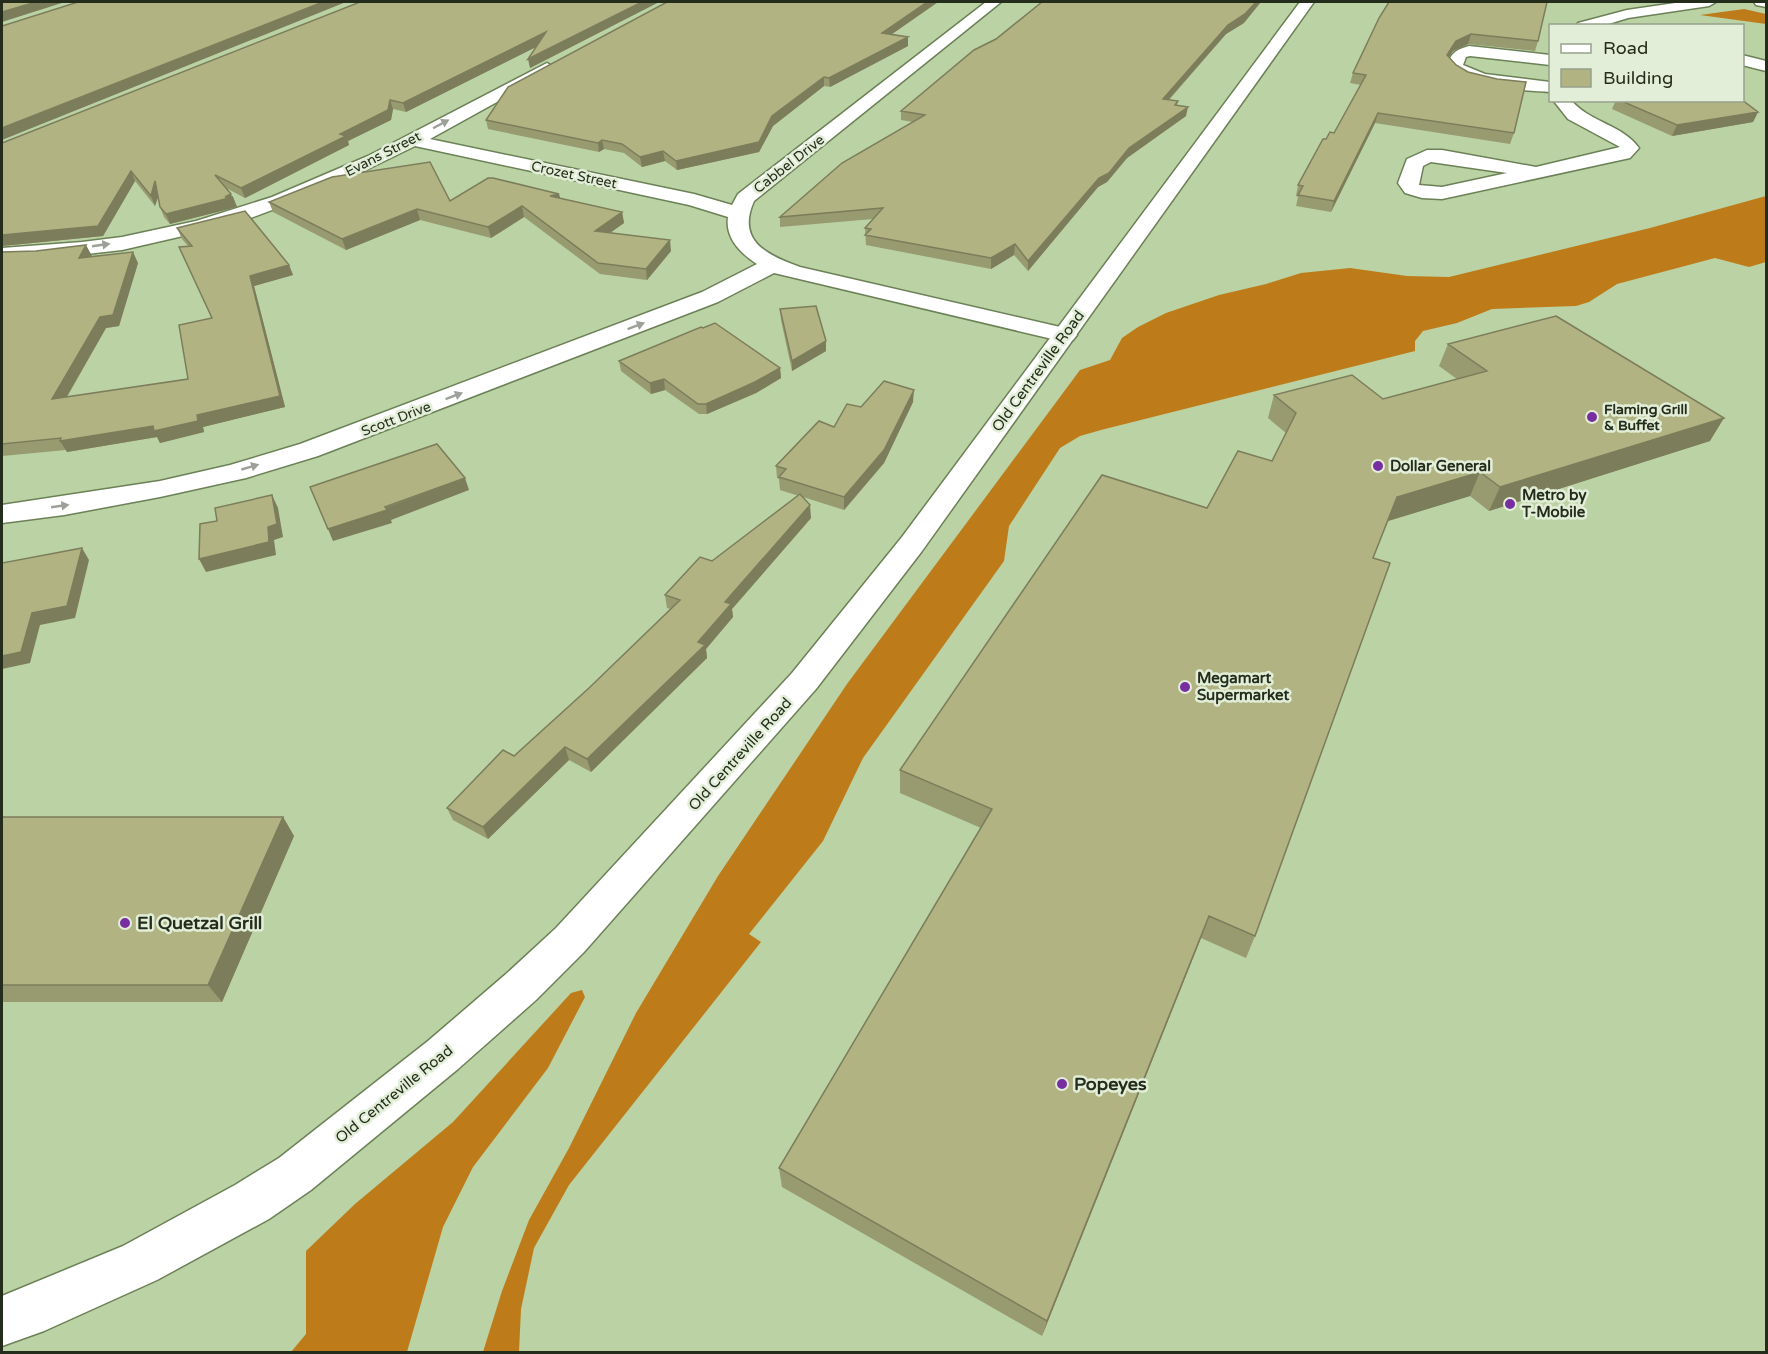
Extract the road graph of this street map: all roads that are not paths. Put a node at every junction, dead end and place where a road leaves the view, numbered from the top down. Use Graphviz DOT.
graph roads {
  1 [pos="994,2"];
  2 [pos="1307,2"];
  3 [pos="1709,2"];
  4 [pos="1761,2"];
  5 [pos="1767,3"];
  6 [pos="1593,9"];
  7 [pos="1613,17"];
  8 [pos="1590,24"];
  9 [pos="1631,24"];
  10 [pos="567,57"];
  11 [pos="1549,60"];
  12 [pos="1744,60"];
  13 [pos="1767,66"];
  14 [pos="1549,87"];
  15 [pos="1563,102"];
  16 [pos="411,140"];
  17 [pos="1536,173"];
  18 [pos="736,213"];
  19 [pos="2,254"];
  20 [pos="772,265"];
  21 [pos="1065,334"];
  22 [pos="2,514"];
  23 [pos="2,1321"];
  1 -- 18 [label="street, Cabbel Drive"];
  2 -- 21 [label="street, Old Centreville Road"];
  3 -- 7 [label="street"];
  4 -- 5 [label="street"];
  6 -- 7 [label="street"];
  7 -- 8 [label="street"];
  7 -- 9 [label="street"];
  16 -- 10 [label="street, Evans Street, one-way"];
  11 -- 14 [label="street"];
  12 -- 13 [label="street"];
  15 -- 17 [label="street"];
  16 -- 18 [label="street, Crozet Street"];
  19 -- 16 [label="street, Evans Street, one-way"];
  17 -- 17 [label="street"];
  18 -- 20 [label="street"];
  20 -- 21 [label="street"];
  22 -- 20 [label="street, Scott Drive, one-way"];
  21 -- 23 [label="street, Old Centreville Road"];
}
